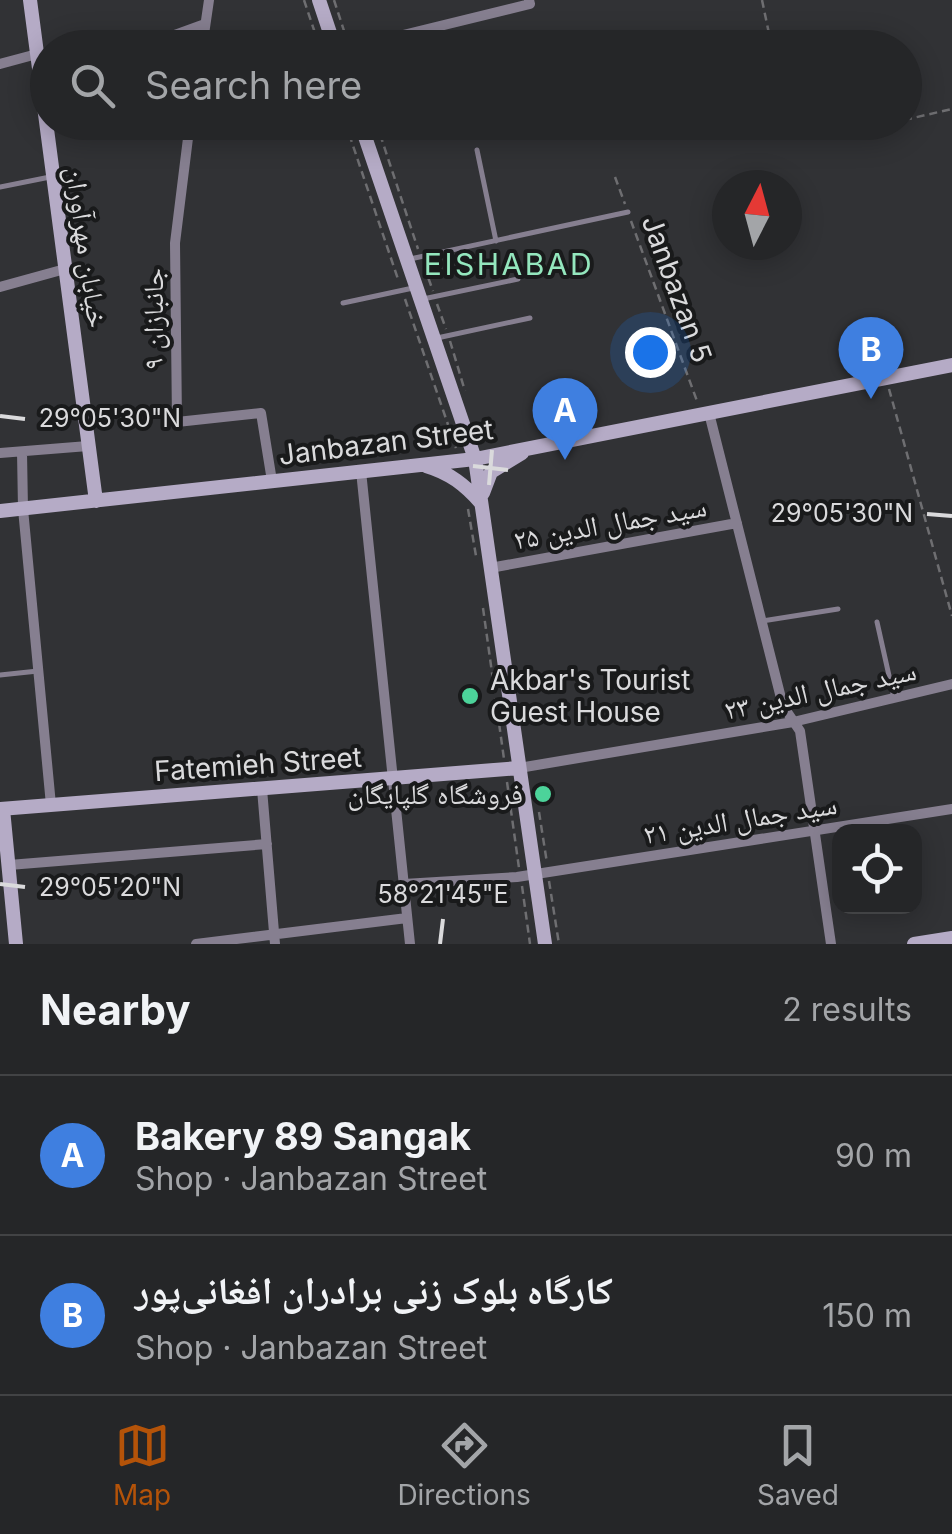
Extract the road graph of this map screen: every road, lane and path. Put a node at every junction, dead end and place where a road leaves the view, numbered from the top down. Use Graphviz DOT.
graph roads {
  1 [pos="30,0"];
  2 [pos="209,0"];
  3 [pos="304,0"];
  4 [pos="319,0"];
  5 [pos="334,0"];
  6 [pos="762,0"];
  7 [pos="530,2"];
  8 [pos="206,24"];
  9 [pos="33,30"];
  10 [pos="189,30"];
  11 [pos="205,30"];
  12 [pos="314,30"];
  13 [pos="329,30"];
  14 [pos="344,30"];
  15 [pos="420,30"];
  16 [pos="768,30"];
  17 [pos="30,56"];
  18 [pos="0,64"];
  19 [pos="952,109"];
  20 [pos="922,116"];
  21 [pos="50,140"];
  22 [pos="188,140"];
  23 [pos="352,140"];
  24 [pos="366,140"];
  25 [pos="477,150"];
  26 [pos="53,176"];
  27 [pos="615,177"];
  28 [pos="0,187"];
  29 [pos="628,212"];
  30 [pos="496,241"];
  31 [pos="407,260"];
  32 [pos="65,269"];
  33 [pos="518,279"];
  34 [pos="0,287"];
  35 [pos="413,292"];
  36 [pos="343,303"];
  37 [pos="530,318"];
  38 [pos="434,338"];
  39 [pos="952,365"];
  40 [pos="886,378"];
  41 [pos="705,413"];
  42 [pos="88,446"];
  43 [pos="530,448"];
  44 [pos="22,452"];
  45 [pos="0,453"];
  46 [pos="468,459"];
  47 [pos="422,464"];
  48 [pos="361,471"];
  49 [pos="272,481"];
  50 [pos="464,484"];
  51 [pos="96,501"];
  52 [pos="482,504"];
  53 [pos="22,509"];
  54 [pos="0,511"];
  55 [pos="737,523"];
  56 [pos="484,569"];
  57 [pos="483,606"];
  58 [pos="838,609"];
  59 [pos="952,616"];
  60 [pos="762,621"];
  61 [pos="876,622"];
  62 [pos="38,671"];
  63 [pos="0,675"];
  64 [pos="952,684"];
  65 [pos="894,698"];
  66 [pos="794,722"];
  67 [pos="512,769"];
  68 [pos="394,779"];
  69 [pos="262,789"];
  70 [pos="51,805"];
  71 [pos="2,809"];
  72 [pos="952,809"];
  73 [pos="816,830"];
  74 [pos="267,844"];
  75 [pos="9,866"];
  76 [pos="528,876"];
  77 [pos="404,884"];
  78 [pos="407,918"];
  79 [pos="10,936"];
  80 [pos="952,938"];
  81 [pos="275,939"];
  82 [pos="196,944"];
  83 [pos="410,944"];
  84 [pos="530,944"];
  85 [pos="544,944"];
  86 [pos="831,944"];
  87 [pos="914,944"];
  1 -- 9 [label="main road, خیابان مهرآوران"];
  2 -- 8 [label="street"];
  3 -- 12 [label="path"];
  4 -- 13 [label="main road"];
  5 -- 14 [label="path"];
  6 -- 16 [label="path"];
  7 -- 15 [label="street"];
  8 -- 10 [label="street"];
  8 -- 11 [label="street"];
  17 -- 18 [label="street"];
  19 -- 20 [label="path"];
  21 -- 26 [label="main road, خیابان مهرآوران"];
  22 -- 49 [label="street, جانبازان ۹"];
  23 -- 35 [label="path"];
  24 -- 31 [label="main road"];
  25 -- 30 [label="lane"];
  26 -- 28 [label="lane"];
  26 -- 32 [label="main road, خیابان مهرآوران"];
  27 -- 29 [label="path, Janbazan 5"];
  29 -- 30 [label="lane"];
  29 -- 41 [label="path, Janbazan 5"];
  30 -- 31 [label="lane"];
  31 -- 35 [label="main road"];
  32 -- 34 [label="street"];
  32 -- 42 [label="main road, خیابان مهرآوران"];
  33 -- 35 [label="lane"];
  35 -- 36 [label="lane"];
  35 -- 38 [label="main road"];
  35 -- 46 [label="path"];
  37 -- 38 [label="lane"];
  38 -- 46 [label="main road"];
  39 -- 40 [label="main road, Janbazan Street"];
  40 -- 41 [label="main road, Janbazan Street"];
  40 -- 59 [label="path"];
  41 -- 43 [label="main road, Janbazan Street"];
  41 -- 55 [label="street"];
  42 -- 44 [label="street"];
  42 -- 51 [label="main road, خیابان مهرآوران"];
  43 -- 46 [label="main road, Janbazan Street"];
  43 -- 52 [label="main road"];
  44 -- 45 [label="street"];
  44 -- 53 [label="street"];
  46 -- 47 [label="main road, Janbazan Street"];
  46 -- 52 [label="main road"];
  47 -- 48 [label="main road, Janbazan Street"];
  47 -- 50 [label="main road"];
  48 -- 49 [label="main road, Janbazan Street"];
  48 -- 68 [label="street"];
  49 -- 51 [label="main road, Janbazan Street"];
  50 -- 52 [label="main road"];
  50 -- 56 [label="path"];
  51 -- 53 [label="main road, Janbazan Street"];
  52 -- 56 [label="main road"];
  53 -- 54 [label="main road, Janbazan Street"];
  53 -- 62 [label="street"];
  55 -- 56 [label="street, سید جمال الدین ۲۵"];
  55 -- 60 [label="street"];
  56 -- 67 [label="main road"];
  57 -- 67 [label="path"];
  58 -- 60 [label="lane"];
  60 -- 66 [label="street"];
  61 -- 65 [label="lane"];
  62 -- 63 [label="lane"];
  62 -- 70 [label="street"];
  64 -- 65 [label="street, سید جمال الدین ۲۳"];
  65 -- 66 [label="street, سید جمال الدین ۲۳"];
  66 -- 67 [label="street, سید جمال الدین ۲۳"];
  66 -- 73 [label="street"];
  67 -- 68 [label="main road, Fatemieh Street"];
  67 -- 76 [label="main road"];
  67 -- 76 [label="path"];
  68 -- 69 [label="main road, Fatemieh Street"];
  68 -- 77 [label="street"];
  69 -- 70 [label="main road, Fatemieh Street"];
  69 -- 74 [label="street"];
  70 -- 71 [label="main road, Fatemieh Street"];
  71 -- 75 [label="main road"];
  72 -- 73 [label="street, سید جمال الدین ۲۱"];
  73 -- 76 [label="street, سید جمال الدین ۲۱"];
  73 -- 86 [label="street"];
  74 -- 75 [label="street"];
  74 -- 81 [label="street"];
  75 -- 79 [label="main road"];
  76 -- 77 [label="street, سید جمال الدین ۲۱"];
  76 -- 84 [label="path"];
  76 -- 85 [label="main road"];
  77 -- 78 [label="street"];
  78 -- 81 [label="street"];
  78 -- 83 [label="street"];
  80 -- 87 [label="main road"];
  81 -- 82 [label="street"];
}
